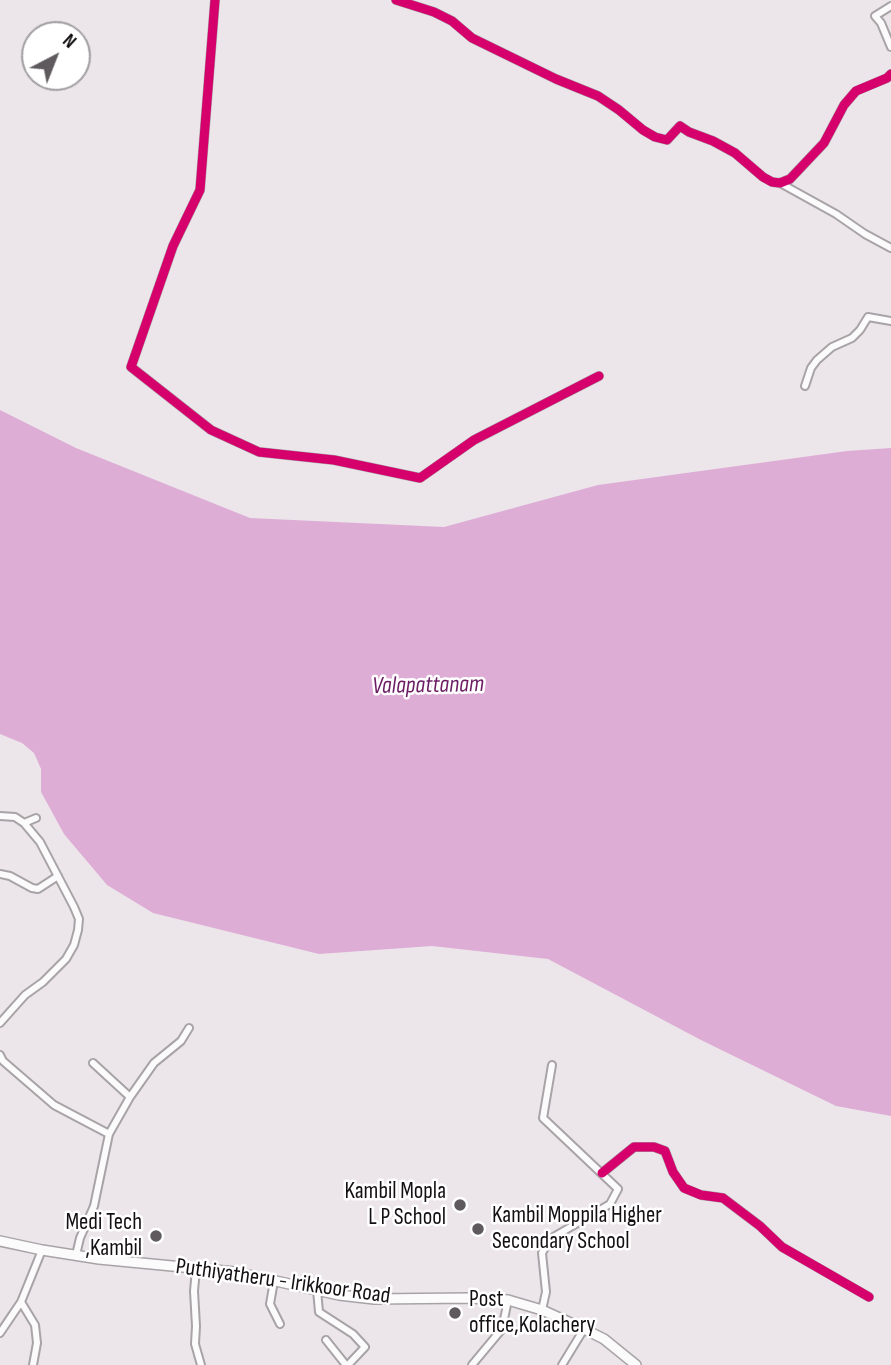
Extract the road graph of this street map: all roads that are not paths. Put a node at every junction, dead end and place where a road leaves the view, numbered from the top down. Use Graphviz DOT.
graph roads {
  1 [pos="215,0"];
  2 [pos="396,0"];
  3 [pos="891,6"];
  4 [pos="891,47"];
  5 [pos="891,74"];
  6 [pos="779,183"];
  7 [pos="891,248"];
  8 [pos="891,321"];
  9 [pos="599,376"];
  10 [pos="806,386"];
  11 [pos="0,817"];
  12 [pos="36,818"];
  13 [pos="24,823"];
  14 [pos="0,874"];
  15 [pos="58,876"];
  16 [pos="0,1023"];
  17 [pos="189,1028"];
  18 [pos="0,1055"];
  19 [pos="93,1063"];
  20 [pos="552,1065"];
  21 [pos="130,1097"];
  22 [pos="110,1134"];
  23 [pos="601,1173"];
  24 [pos="0,1241"];
  25 [pos="41,1254"];
  26 [pos="76,1255"];
  27 [pos="196,1269"];
  28 [pos="274,1281"];
  29 [pos="317,1290"];
  30 [pos="869,1297"];
  31 [pos="508,1300"];
  32 [pos="21,1302"];
  33 [pos="542,1310"];
  34 [pos="280,1324"];
  35 [pos="583,1329"];
  36 [pos="0,1333"];
  37 [pos="326,1340"];
  38 [pos="33,1365"];
  39 [pos="201,1365"];
  40 [pos="347,1365"];
  41 [pos="472,1365"];
  42 [pos="562,1365"];
  43 [pos="636,1365"];
  1 -- 9 [label="street"];
  2 -- 6 [label="street"];
  3 -- 4 [label="street"];
  5 -- 6 [label="street"];
  6 -- 7 [label="street"];
  8 -- 10 [label="street"];
  11 -- 13 [label="street"];
  12 -- 13 [label="street"];
  13 -- 15 [label="street"];
  14 -- 15 [label="street"];
  15 -- 16 [label="street"];
  17 -- 21 [label="street"];
  18 -- 22 [label="street"];
  19 -- 21 [label="street"];
  20 -- 23 [label="street"];
  21 -- 22 [label="street"];
  22 -- 26 [label="street"];
  23 -- 30 [label="street"];
  23 -- 33 [label="street"];
  24 -- 25 [label="main road, Puthiyatheru - Irikkoor Road"];
  25 -- 26 [label="main road, Puthiyatheru - Irikkoor Road"];
  25 -- 32 [label="street"];
  26 -- 27 [label="main road, Puthiyatheru - Irikkoor Road"];
  27 -- 28 [label="main road, Puthiyatheru - Irikkoor Road"];
  27 -- 39 [label="street"];
  28 -- 29 [label="main road, Puthiyatheru - Irikkoor Road"];
  28 -- 34 [label="street"];
  29 -- 31 [label="main road, Puthiyatheru - Irikkoor Road"];
  29 -- 40 [label="street"];
  31 -- 33 [label="main road, Puthiyatheru - Irikkoor Road"];
  31 -- 41 [label="street"];
  32 -- 36 [label="street"];
  32 -- 38 [label="street"];
  33 -- 35 [label="main road, Puthiyatheru - Irikkoor Road"];
  35 -- 42 [label="street"];
  35 -- 43 [label="main road, Puthiyatheru - Irikkoor Road"];
  37 -- 40 [label="street"];
}
